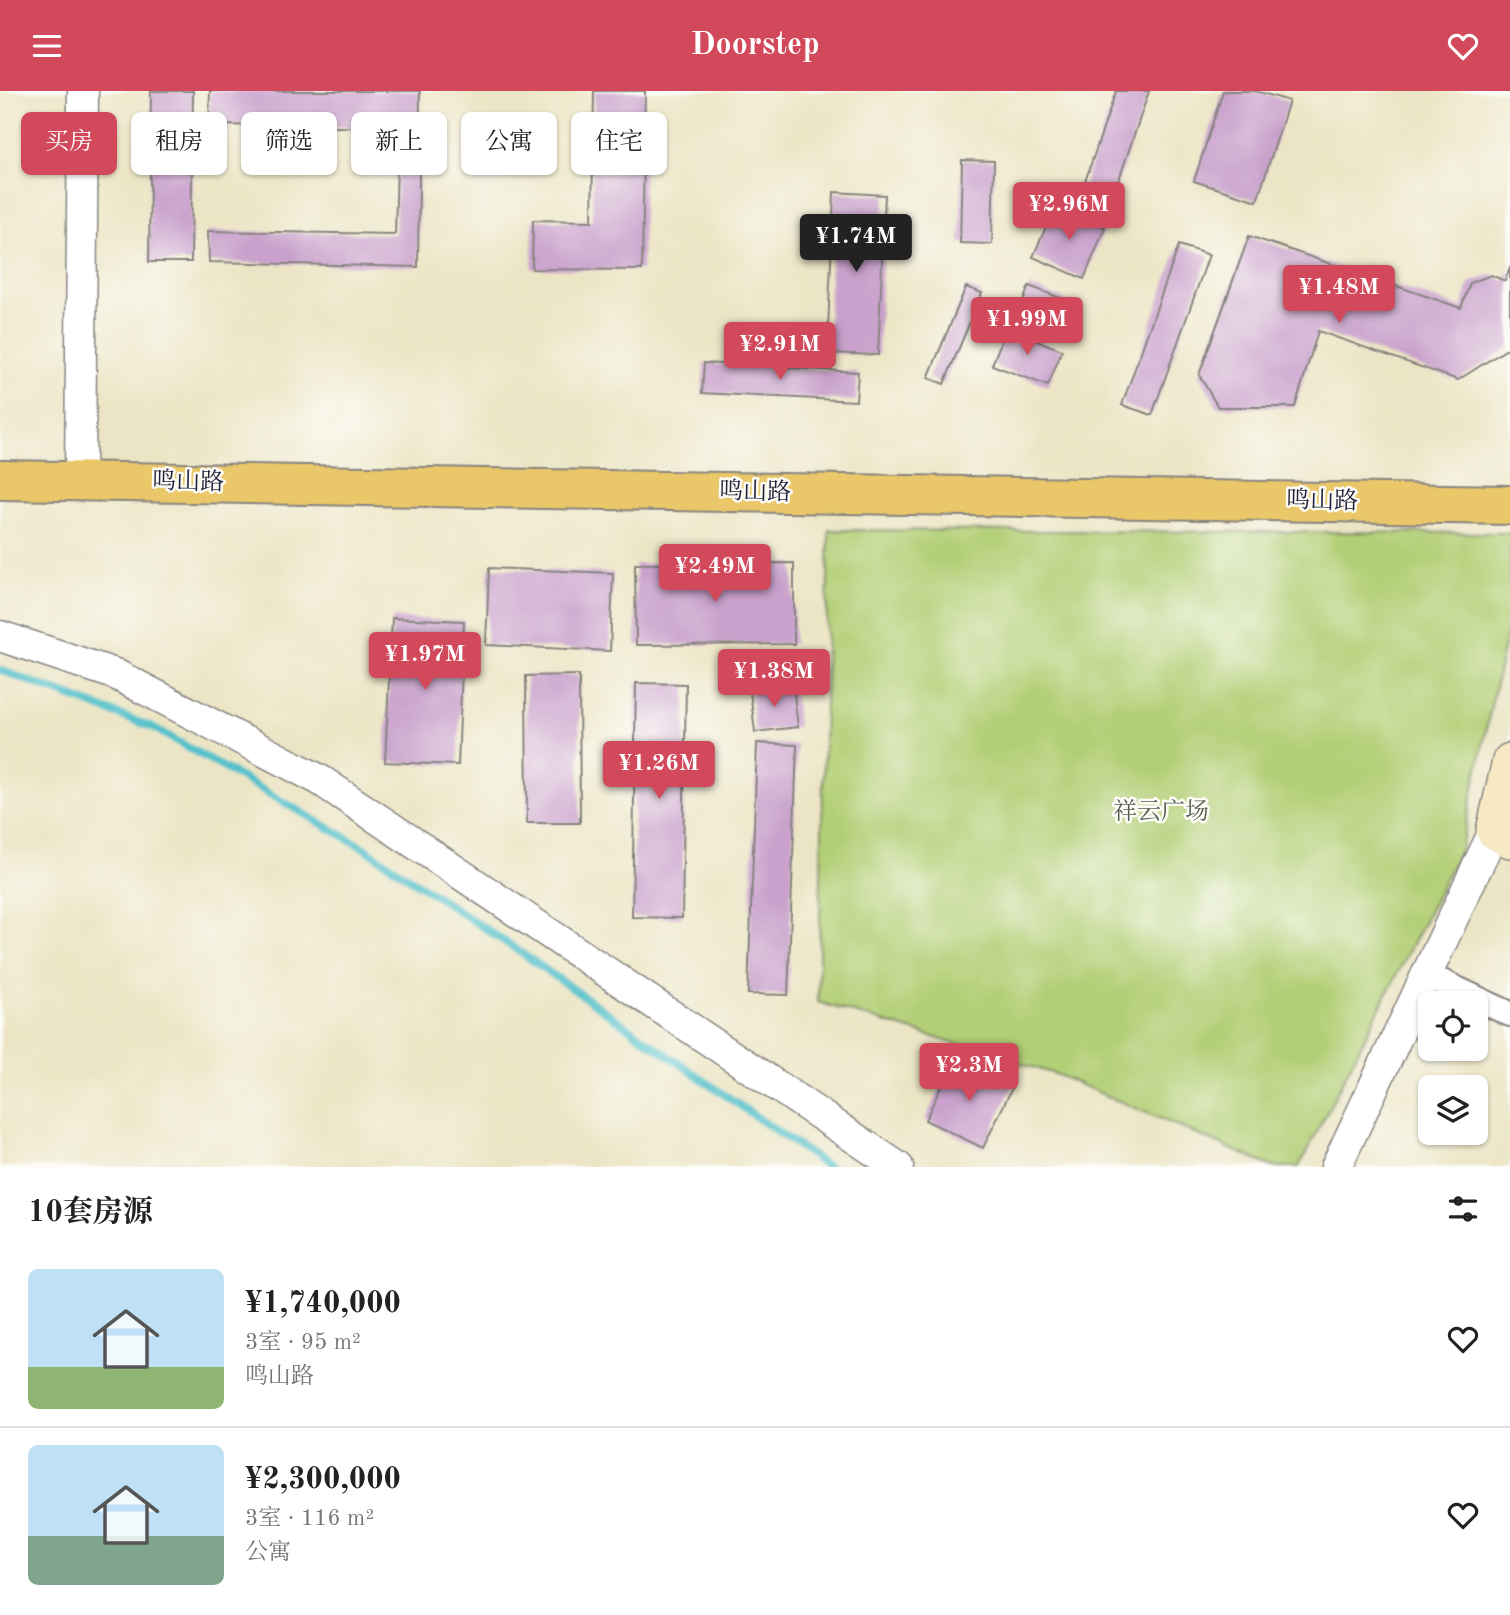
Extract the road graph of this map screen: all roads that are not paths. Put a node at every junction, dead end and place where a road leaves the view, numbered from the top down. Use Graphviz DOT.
graph roads {
  1 [pos="83,91"];
  2 [pos="0,480"];
  3 [pos="80,482"];
  4 [pos="1510,505"];
  5 [pos="0,636"];
  6 [pos="1510,761"];
  7 [pos="1502,836"];
  8 [pos="1427,975"];
  9 [pos="1510,1014"];
  10 [pos="898,1167"];
  11 [pos="1336,1167"];
  1 -- 3 [label="street"];
  2 -- 3 [label="main road, 鸣山路"];
  3 -- 4 [label="main road, 鸣山路"];
  5 -- 10 [label="street"];
  6 -- 7 [label="main road"];
  7 -- 8 [label="street"];
  8 -- 9 [label="street"];
  8 -- 11 [label="street"];
}
